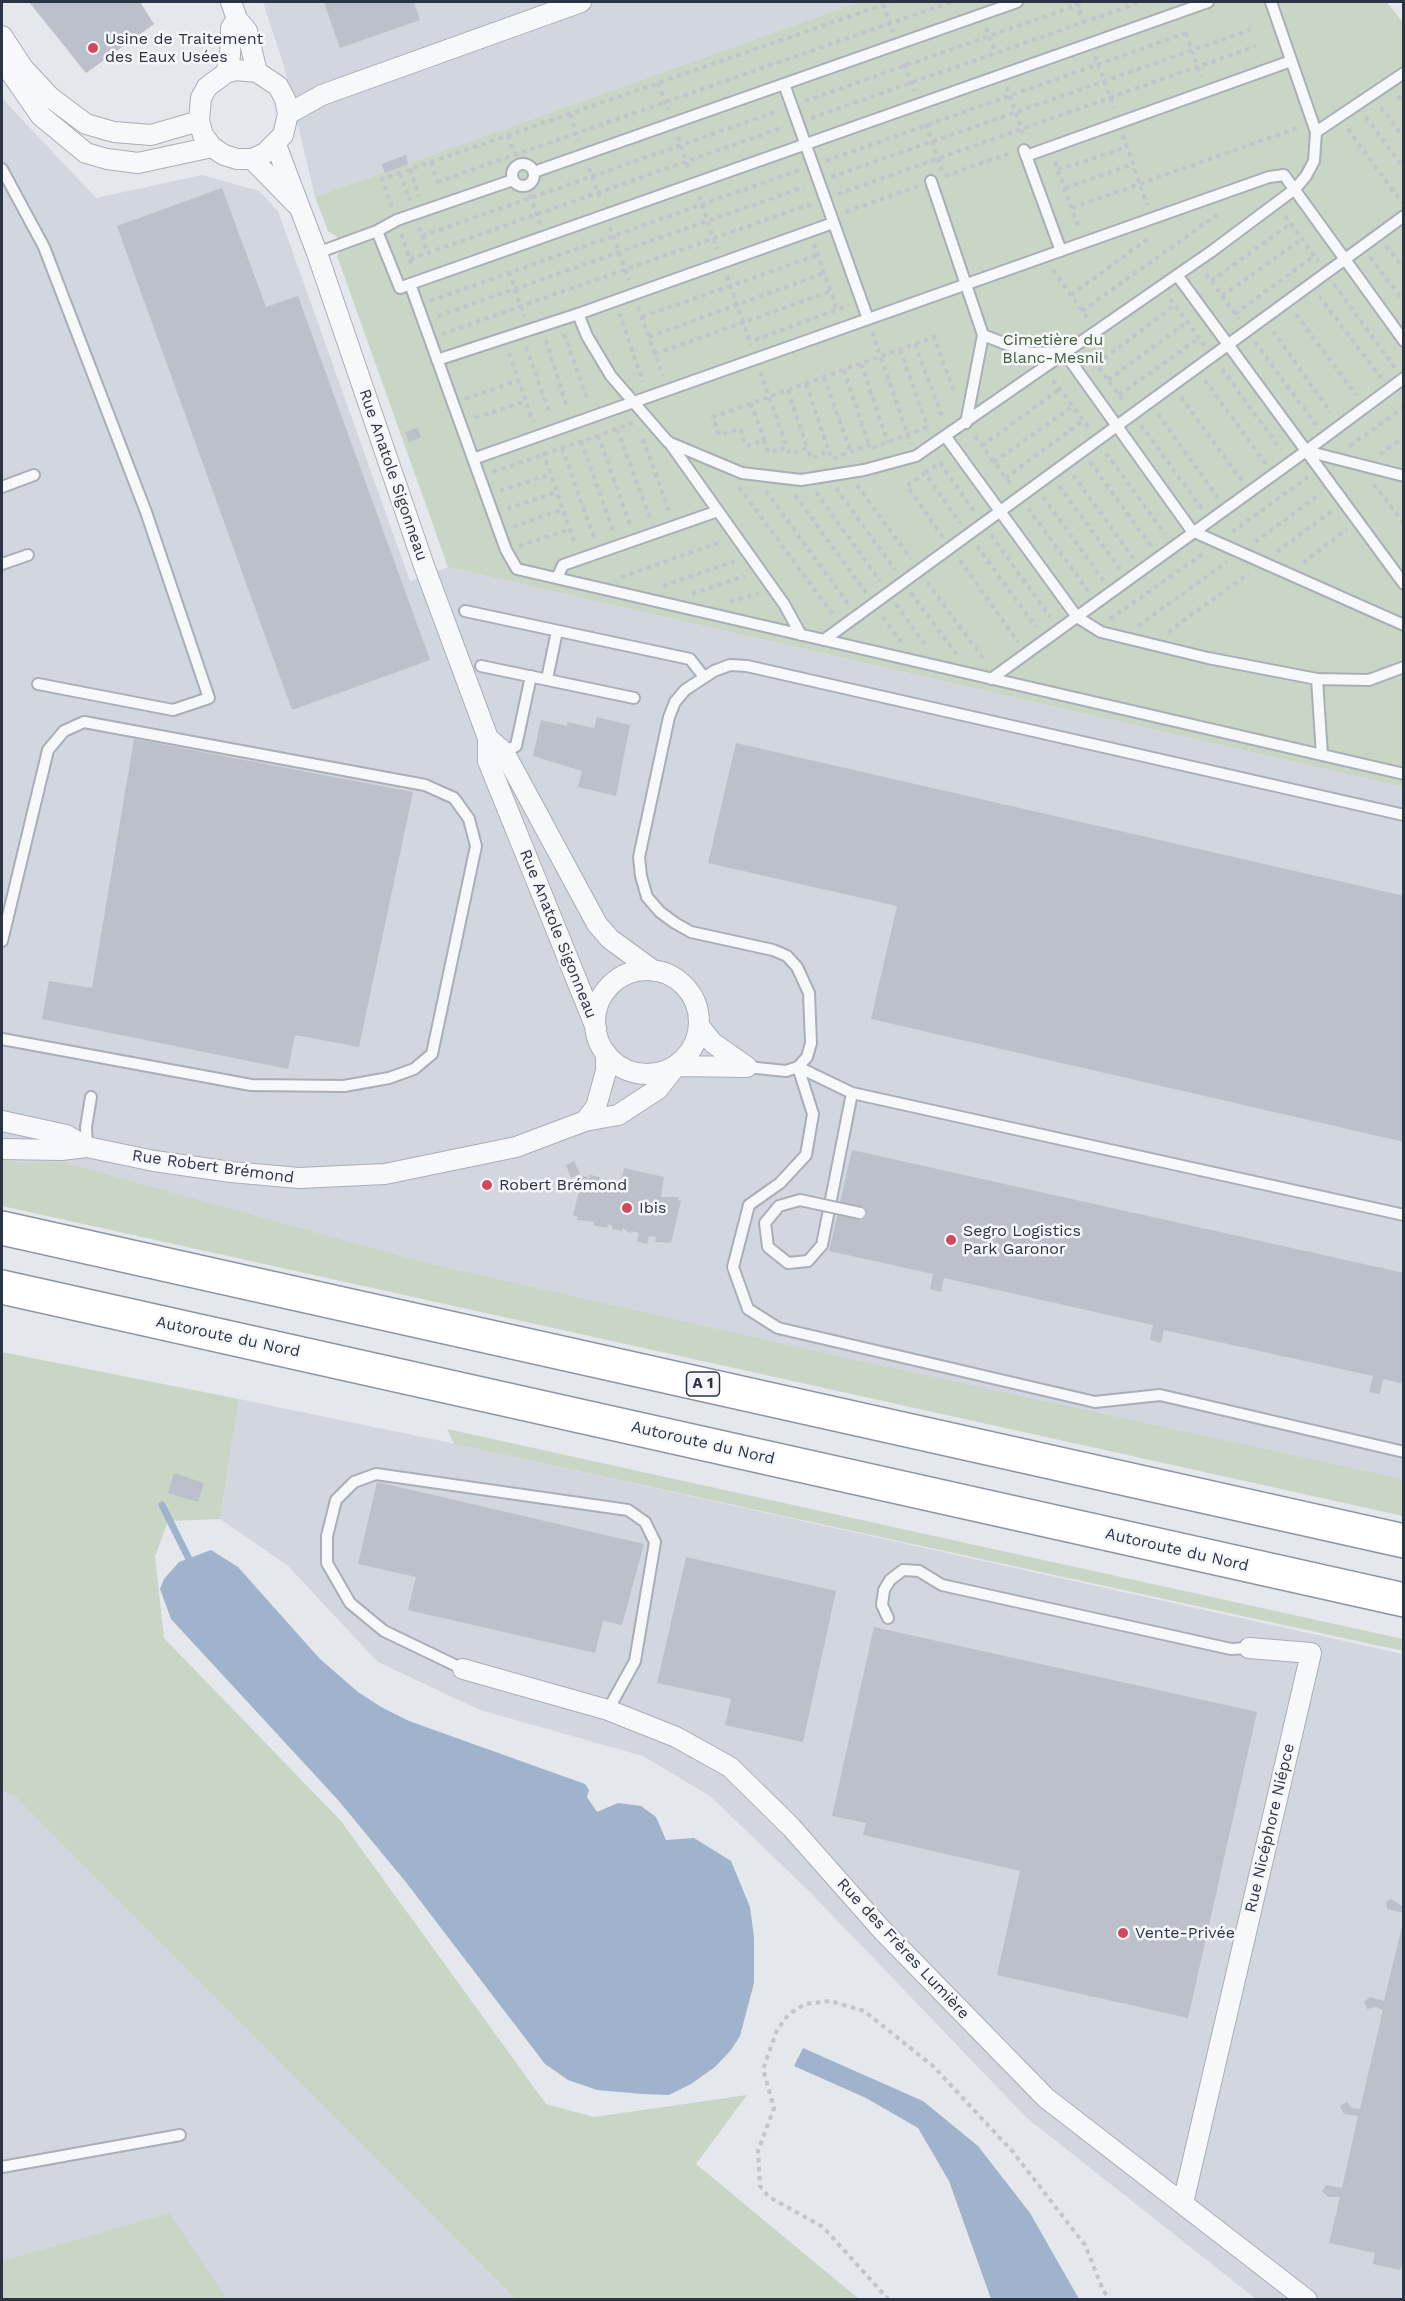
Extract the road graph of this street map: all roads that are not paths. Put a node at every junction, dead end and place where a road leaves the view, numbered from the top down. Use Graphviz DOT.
graph roads {
  1 [pos="581,2"];
  2 [pos="1017,2"];
  3 [pos="1208,2"];
  4 [pos="1270,2"];
  5 [pos="1178,6"];
  6 [pos="234,10"];
  7 [pos="2,36"];
  8 [pos="2,60"];
  9 [pos="1291,61"];
  10 [pos="257,72"];
  11 [pos="226,73"];
  12 [pos="1404,73"];
  13 [pos="784,84"];
  14 [pos="278,86"];
  15 [pos="322,94"];
  16 [pos="288,114"];
  17 [pos="199,121"];
  18 [pos="1314,128"];
  19 [pos="805,144"];
  20 [pos="276,145"];
  21 [pos="212,147"];
  22 [pos="252,159"];
  23 [pos="2,169"];
  24 [pos="534,172"];
  25 [pos="513,180"];
  26 [pos="931,181"];
  27 [pos="1295,189"];
  28 [pos="302,210"];
  29 [pos="1404,216"];
  30 [pos="833,223"];
  31 [pos="377,231"];
  32 [pos="1061,251"];
  33 [pos="317,254"];
  34 [pos="1345,259"];
  35 [pos="1177,275"];
  36 [pos="414,283"];
  37 [pos="965,285"];
  38 [pos="578,314"];
  39 [pos="868,319"];
  40 [pos="983,335"];
  41 [pos="1404,341"];
  42 [pos="1228,344"];
  43 [pos="1064,352"];
  44 [pos="437,360"];
  45 [pos="1403,378"];
  46 [pos="634,402"];
  47 [pos="966,423"];
  48 [pos="1117,426"];
  49 [pos="948,436"];
  50 [pos="668,442"];
  51 [pos="1306,451"];
  52 [pos="473,459"];
  53 [pos="34,475"];
  54 [pos="1404,476"];
  55 [pos="2,487"];
  56 [pos="718,511"];
  57 [pos="1000,511"];
  58 [pos="1192,531"];
  59 [pos="28,555"];
  60 [pos="2,564"];
  61 [pos="557,578"];
  62 [pos="1404,584"];
  63 [pos="465,611"];
  64 [pos="1077,617"];
  65 [pos="1404,625"];
  66 [pos="557,631"];
  67 [pos="801,634"];
  68 [pos="824,640"];
  69 [pos="482,666"];
  70 [pos="1404,667"];
  71 [pos="531,676"];
  72 [pos="704,677"];
  73 [pos="547,679"];
  74 [pos="991,679"];
  75 [pos="1317,679"];
  76 [pos="38,684"];
  77 [pos="634,698"];
  78 [pos="488,738"];
  79 [pos="504,752"];
  80 [pos="1322,755"];
  81 [pos="1404,774"];
  82 [pos="1404,815"];
  83 [pos="2,941"];
  84 [pos="654,971"];
  85 [pos="699,1026"];
  86 [pos="596,1028"];
  87 [pos="2,1039"];
  88 [pos="606,1053"];
  89 [pos="676,1066"];
  90 [pos="747,1067"];
  91 [pos="798,1067"];
  92 [pos="852,1093"];
  93 [pos="91,1097"];
  94 [pos="2,1121"];
  95 [pos="585,1121"];
  96 [pos="87,1147"];
  97 [pos="2,1149"];
  98 [pos="860,1213"];
  99 [pos="1404,1215"];
  100 [pos="2,1228"];
  101 [pos="2,1287"];
  102 [pos="42,1297"];
  103 [pos="2,1299"];
  104 [pos="1404,1452"];
  105 [pos="1404,1541"];
  106 [pos="1404,1600"];
  107 [pos="888,1618"];
  108 [pos="1249,1648"];
  109 [pos="463,1670"];
  110 [pos="608,1710"];
  111 [pos="180,2135"];
  112 [pos="2,2167"];
  113 [pos="1183,2204"];
  114 [pos="1307,2300"];
  1 -- 15 [label="street"];
  2 -- 13 [label="lane"];
  3 -- 5 [label="lane"];
  4 -- 9 [label="lane"];
  5 -- 19 [label="lane"];
  6 -- 10 [label="street"];
  6 -- 11 [label="street"];
  7 -- 17 [label="street"];
  8 -- 21 [label="street"];
  9 -- 18 [label="lane"];
  9 -- 32 [label="lane"];
  10 -- 11 [label="street"];
  10 -- 14 [label="street"];
  11 -- 17 [label="street"];
  12 -- 18 [label="lane"];
  13 -- 19 [label="lane"];
  13 -- 24 [label="lane"];
  14 -- 15 [label="street"];
  14 -- 16 [label="street"];
  15 -- 16 [label="street"];
  16 -- 20 [label="street"];
  17 -- 21 [label="street"];
  18 -- 27 [label="lane"];
  19 -- 30 [label="lane"];
  19 -- 36 [label="lane"];
  20 -- 22 [label="street"];
  20 -- 28 [label="street, Rue Anatole Sigonneau"];
  21 -- 22 [label="street"];
  22 -- 28 [label="street, Rue Anatole Sigonneau"];
  23 -- 76 [label="lane"];
  24 -- 25 [label="lane"];
  24 -- 25 [label="lane"];
  25 -- 31 [label="lane"];
  26 -- 37 [label="lane"];
  27 -- 32 [label="lane"];
  27 -- 34 [label="lane"];
  27 -- 35 [label="lane"];
  28 -- 33 [label="street, Rue Anatole Sigonneau"];
  29 -- 34 [label="lane"];
  30 -- 38 [label="lane"];
  30 -- 39 [label="lane"];
  31 -- 33 [label="lane"];
  31 -- 36 [label="lane"];
  32 -- 37 [label="lane"];
  33 -- 78 [label="street, Rue Anatole Sigonneau"];
  34 -- 41 [label="lane"];
  34 -- 42 [label="lane"];
  35 -- 42 [label="lane"];
  35 -- 43 [label="lane"];
  36 -- 44 [label="lane"];
  37 -- 39 [label="lane"];
  37 -- 40 [label="lane"];
  38 -- 44 [label="lane"];
  38 -- 46 [label="lane"];
  39 -- 46 [label="lane"];
  40 -- 43 [label="lane"];
  40 -- 47 [label="lane"];
  42 -- 48 [label="lane"];
  42 -- 51 [label="lane"];
  43 -- 47 [label="lane"];
  43 -- 48 [label="lane"];
  44 -- 52 [label="lane"];
  45 -- 51 [label="lane"];
  46 -- 50 [label="lane"];
  46 -- 52 [label="lane"];
  47 -- 49 [label="lane"];
  48 -- 57 [label="lane"];
  48 -- 58 [label="lane"];
  49 -- 50 [label="lane"];
  49 -- 57 [label="lane"];
  50 -- 56 [label="lane"];
  51 -- 54 [label="lane"];
  51 -- 58 [label="lane"];
  51 -- 62 [label="lane"];
  52 -- 61 [label="lane"];
  53 -- 55 [label="lane"];
  56 -- 61 [label="lane"];
  56 -- 67 [label="lane"];
  57 -- 64 [label="lane"];
  57 -- 68 [label="lane"];
  58 -- 64 [label="lane"];
  58 -- 65 [label="lane"];
  59 -- 60 [label="lane"];
  61 -- 67 [label="lane"];
  63 -- 66 [label="lane"];
  64 -- 74 [label="lane"];
  64 -- 75 [label="lane"];
  66 -- 72 [label="lane"];
  66 -- 73 [label="lane"];
  67 -- 68 [label="lane"];
  68 -- 74 [label="lane"];
  69 -- 71 [label="lane"];
  70 -- 75 [label="lane"];
  71 -- 73 [label="lane"];
  71 -- 79 [label="lane"];
  72 -- 82 [label="lane"];
  72 -- 91 [label="lane"];
  73 -- 77 [label="lane"];
  74 -- 80 [label="lane"];
  75 -- 80 [label="lane"];
  78 -- 79 [label="street, Rue Anatole Sigonneau"];
  78 -- 86 [label="street, Rue Anatole Sigonneau"];
  79 -- 84 [label="street, Rue Anatole Sigonneau"];
  80 -- 81 [label="lane"];
  83 -- 87 [label="lane"];
  84 -- 85 [label="street"];
  84 -- 86 [label="street"];
  85 -- 89 [label="street"];
  85 -- 90 [label="street"];
  86 -- 88 [label="street"];
  88 -- 89 [label="street"];
  88 -- 95 [label="street"];
  89 -- 90 [label="street"];
  89 -- 95 [label="street, Rue Robert Brémond"];
  90 -- 91 [label="lane"];
  91 -- 92 [label="lane"];
  91 -- 104 [label="lane"];
  92 -- 98 [label="lane, bridge"];
  92 -- 99 [label="lane"];
  93 -- 96 [label="lane"];
  94 -- 96 [label="street, Rue Robert Brémond"];
  95 -- 96 [label="street, Rue Robert Brémond"];
  96 -- 97 [label="street, Rue Robert Brémond"];
  100 -- 105 [label="highway, A 1"];
  101 -- 102 [label="highway, Autoroute du Nord"];
  102 -- 103 [label="highway"];
  102 -- 106 [label="highway, Autoroute du Nord"];
  107 -- 108 [label="lane"];
  108 -- 113 [label="street, Rue Nicéphore Niépce"];
  109 -- 110 [label="street, Rue des Frères Lumière"];
  109 -- 110 [label="lane"];
  110 -- 113 [label="street, Rue des Frères Lumière"];
  111 -- 112 [label="lane"];
  113 -- 114 [label="street, Rue des Frères Lumière"];
}
